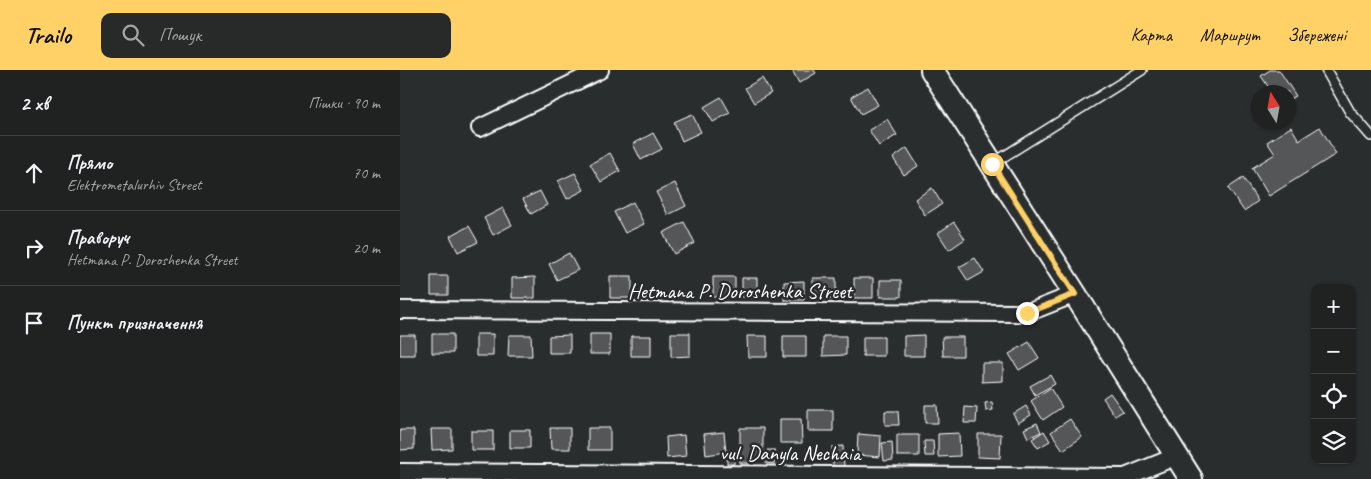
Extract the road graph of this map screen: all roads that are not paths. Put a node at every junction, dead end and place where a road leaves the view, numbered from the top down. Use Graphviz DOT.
graph roads {
  1 [pos="600,70"];
  2 [pos="932,70"];
  3 [pos="1142,70"];
  4 [pos="1326,70"];
  5 [pos="480,128"];
  6 [pos="1371,136"];
  7 [pos="992,164"];
  8 [pos="1075,294"];
  9 [pos="400,310"];
  10 [pos="1177,456"];
  11 [pos="400,472"];
  12 [pos="635,476"];
  13 [pos="1108,478"];
  14 [pos="1191,479"];
  1 -- 5 [label="street"];
  2 -- 7 [label="main road"];
  3 -- 7 [label="lane"];
  4 -- 6 [label="lane"];
  7 -- 8 [label="main road"];
  8 -- 9 [label="street, Hetmana P. Doroshenka Street"];
  8 -- 10 [label="main road"];
  10 -- 13 [label="street, vul. Danyla Nechaia"];
  10 -- 14 [label="main road"];
  11 -- 12 [label="street, vul. Danyla Nechaia"];
  12 -- 13 [label="street, vul. Danyla Nechaia"];
}
